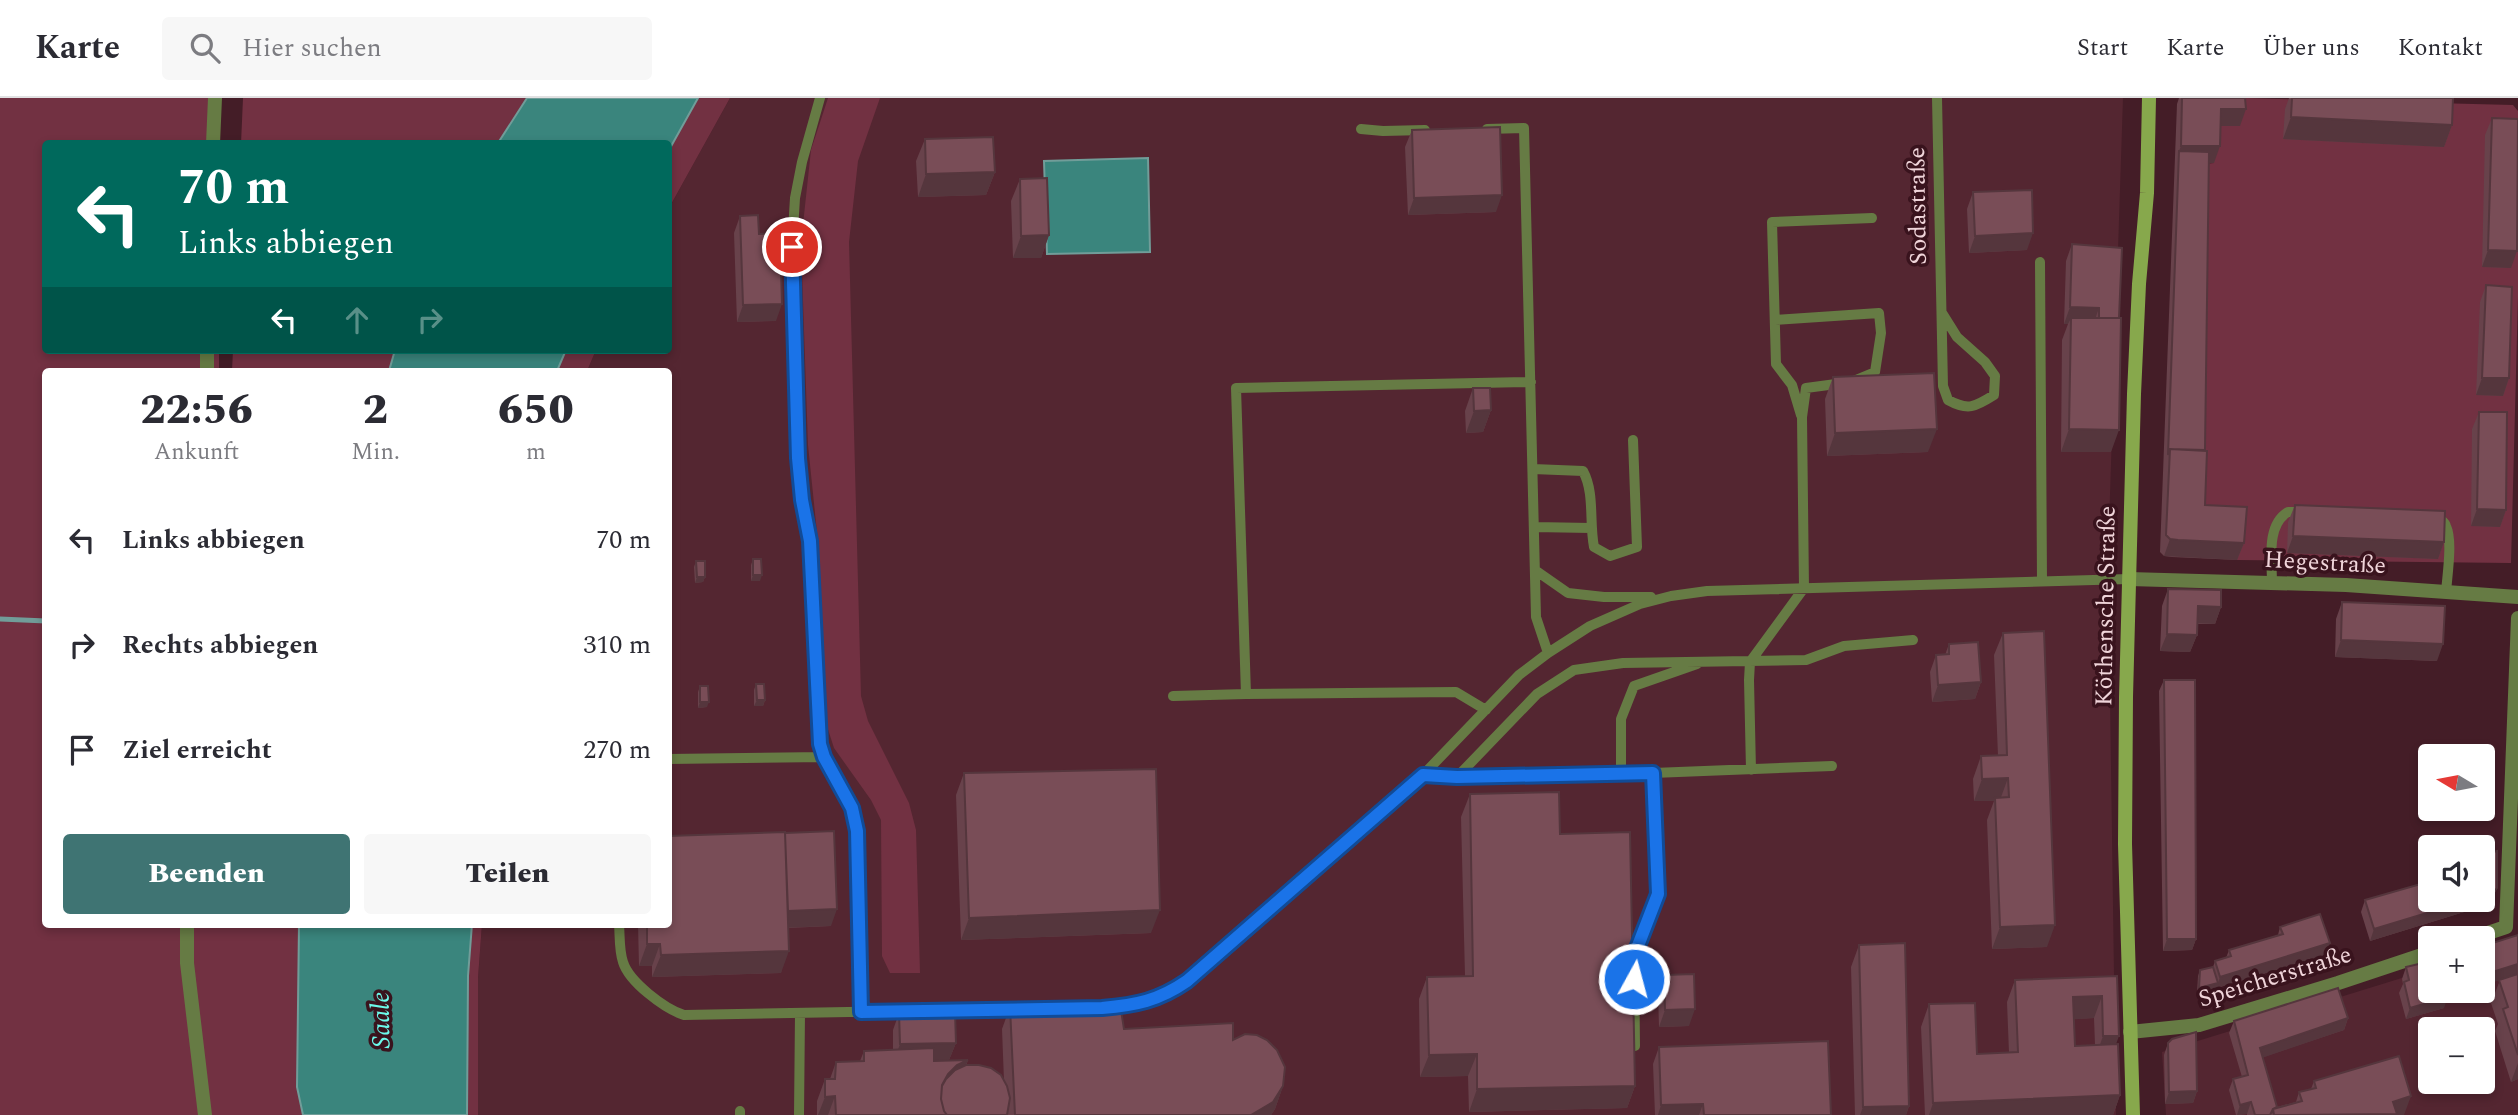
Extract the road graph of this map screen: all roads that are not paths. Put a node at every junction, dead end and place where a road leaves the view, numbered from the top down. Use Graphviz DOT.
graph roads {
  1 [pos="215,98"];
  2 [pos="820,98"];
  3 [pos="1937,98"];
  4 [pos="2149,98"];
  5 [pos="1360,129"];
  6 [pos="1473,129"];
  7 [pos="1434,130"];
  8 [pos="213,140"];
  9 [pos="1872,218"];
  10 [pos="2040,262"];
  11 [pos="1942,313"];
  12 [pos="1775,320"];
  13 [pos="1531,382"];
  14 [pos="1802,417"];
  15 [pos="1633,440"];
  16 [pos="1533,469"];
  17 [pos="2315,513"];
  18 [pos="2421,517"];
  19 [pos="1534,527"];
  20 [pos="1591,528"];
  21 [pos="1535,570"];
  22 [pos="2129,579"];
  23 [pos="2042,582"];
  24 [pos="2272,583"];
  25 [pos="1804,588"];
  26 [pos="2446,593"];
  27 [pos="1671,596"];
  28 [pos="2518,597"];
  29 [pos="2518,618"];
  30 [pos="1913,640"];
  31 [pos="1548,653"];
  32 [pos="1706,661"];
  33 [pos="1750,662"];
  34 [pos="1246,694"];
  35 [pos="1172,696"];
  36 [pos="1486,710"];
  37 [pos="824,757"];
  38 [pos="672,759"];
  39 [pos="1832,766"];
  40 [pos="1751,770"];
  41 [pos="1653,773"];
  42 [pos="1621,774"];
  43 [pos="1423,775"];
  44 [pos="1457,777"];
  45 [pos="187,928"];
  46 [pos="619,928"];
  47 [pos="2495,931"];
  48 [pos="2418,956"];
  49 [pos="1088,1008"];
  50 [pos="1034,1009"];
  51 [pos="861,1012"];
  52 [pos="800,1013"];
  53 [pos="2130,1032"];
  54 [pos="1635,1046"];
  55 [pos="205,1115"];
  56 [pos="799,1115"];
  57 [pos="2133,1115"];
  1 -- 8 [label="street"];
  2 -- 37 [label="lane"];
  3 -- 11 [label="lane, Sodastraße"];
  4 -- 22 [label="main road, Köthensche Straße"];
  5 -- 7 [label="lane"];
  6 -- 13 [label="lane"];
  9 -- 12 [label="lane"];
  10 -- 23 [label="lane"];
  11 -- 11 [label="lane, Sodastraße"];
  12 -- 14 [label="lane"];
  12 -- 14 [label="lane"];
  13 -- 16 [label="lane"];
  13 -- 34 [label="lane"];
  14 -- 25 [label="lane"];
  15 -- 20 [label="lane"];
  16 -- 19 [label="lane"];
  16 -- 20 [label="lane"];
  17 -- 24 [label="lane"];
  18 -- 26 [label="lane"];
  19 -- 20 [label="lane"];
  19 -- 21 [label="lane"];
  21 -- 27 [label="lane"];
  21 -- 31 [label="lane"];
  22 -- 23 [label="lane"];
  22 -- 24 [label="street, Hegestraße"];
  22 -- 53 [label="main road, Köthensche Straße"];
  23 -- 25 [label="lane"];
  24 -- 26 [label="street, Hegestraße"];
  25 -- 27 [label="lane"];
  25 -- 33 [label="lane"];
  26 -- 28 [label="street, Hegestraße"];
  27 -- 31 [label="lane"];
  29 -- 47 [label="street"];
  30 -- 33 [label="lane"];
  31 -- 36 [label="lane"];
  32 -- 33 [label="lane"];
  32 -- 42 [label="lane"];
  32 -- 44 [label="lane"];
  33 -- 40 [label="lane"];
  34 -- 35 [label="lane"];
  34 -- 36 [label="lane"];
  36 -- 43 [label="lane"];
  37 -- 38 [label="lane"];
  37 -- 51 [label="lane"];
  39 -- 40 [label="lane"];
  40 -- 41 [label="lane"];
  41 -- 42 [label="lane"];
  41 -- 54 [label="lane"];
  42 -- 44 [label="lane"];
  43 -- 44 [label="lane"];
  43 -- 49 [label="lane"];
  45 -- 55 [label="street"];
  46 -- 52 [label="lane"];
  48 -- 53 [label="street, Speicherstraße"];
  50 -- 51 [label="lane"];
  51 -- 52 [label="lane"];
  52 -- 56 [label="lane"];
  53 -- 57 [label="main road, Köthensche Straße"];
}
